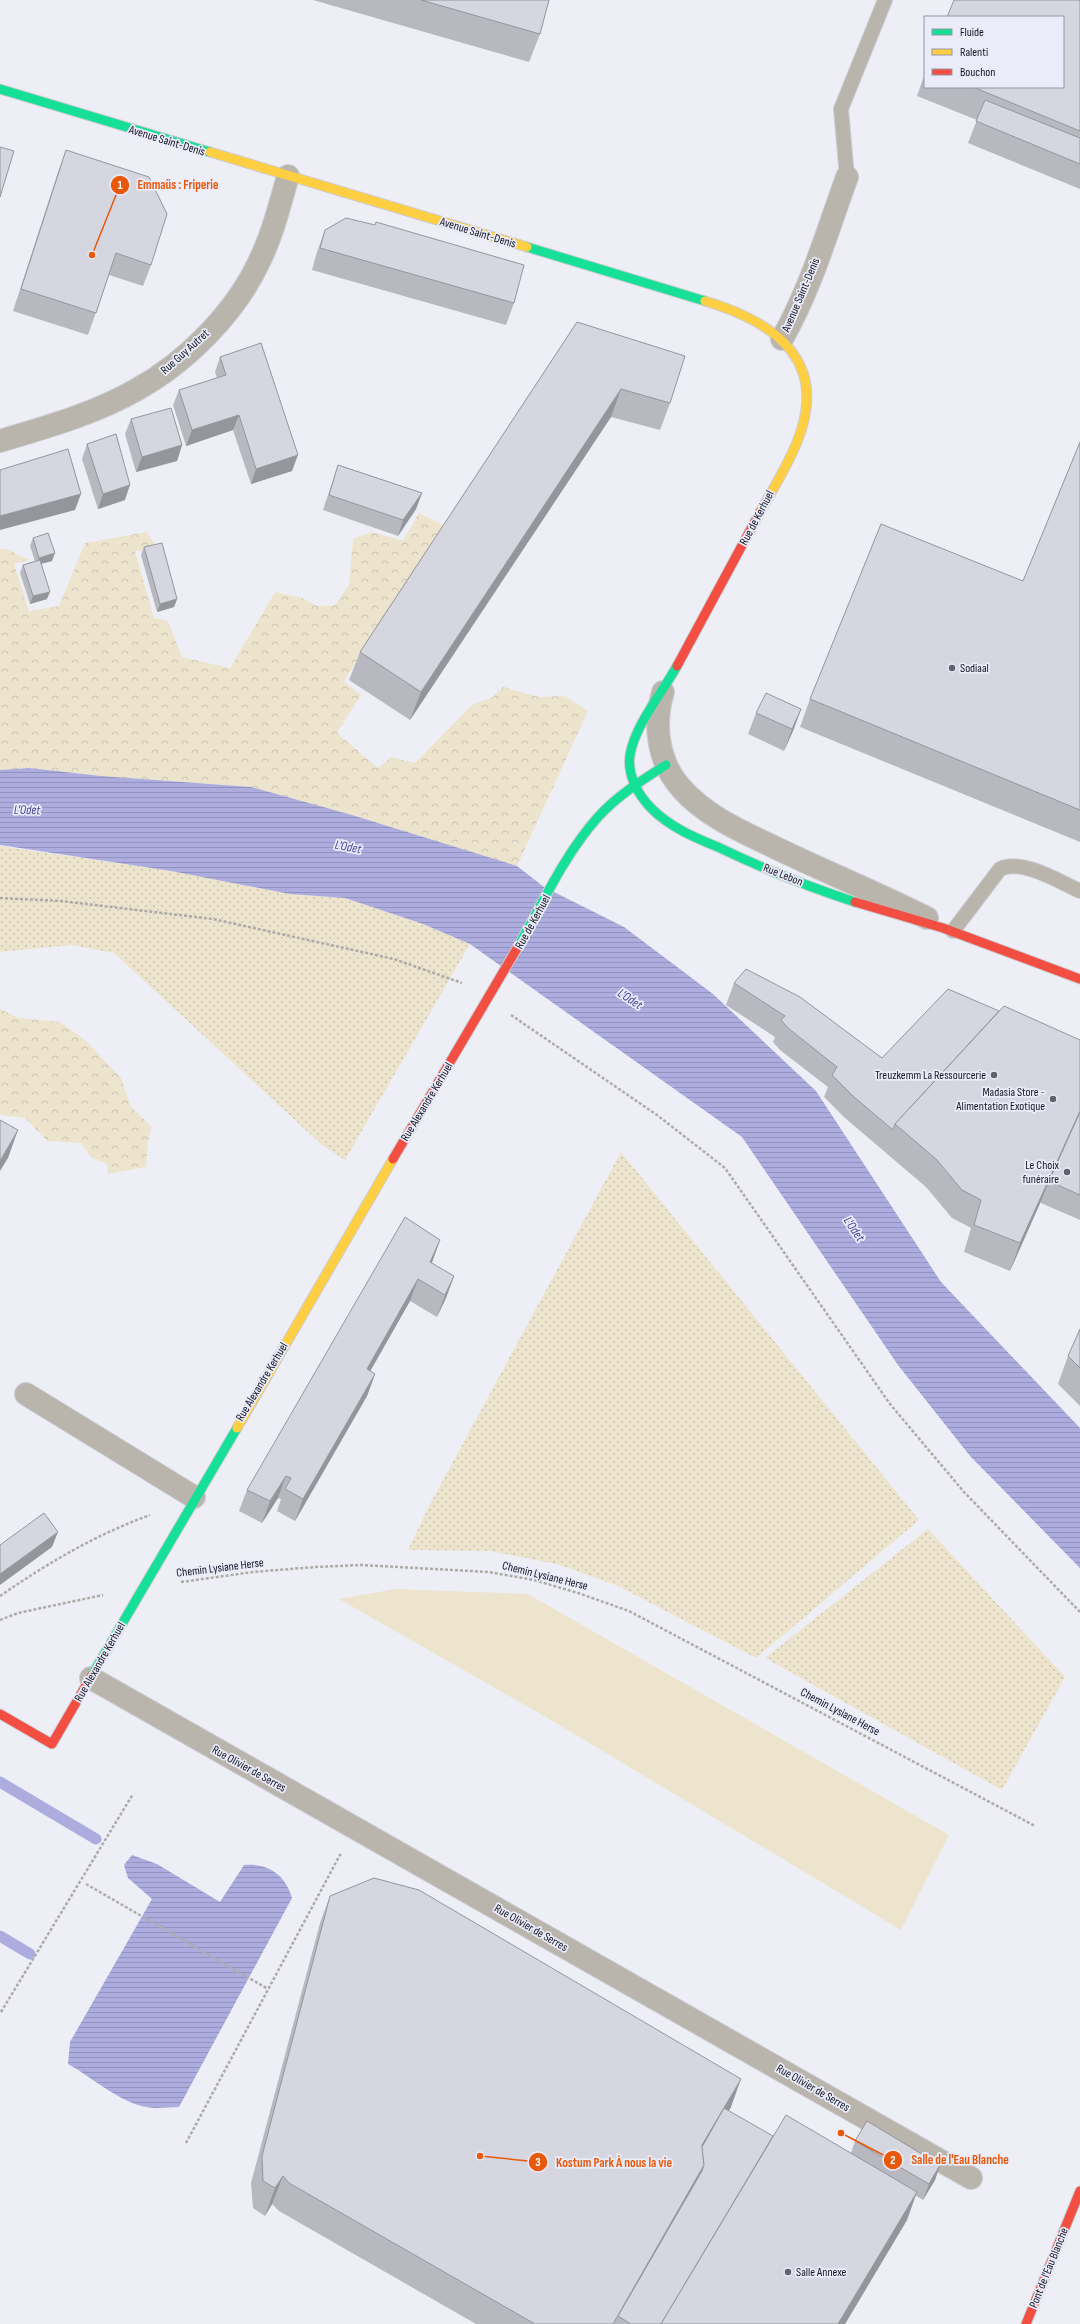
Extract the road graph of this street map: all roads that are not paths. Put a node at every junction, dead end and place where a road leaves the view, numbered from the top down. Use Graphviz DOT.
graph roads {
  1 [pos="885,0"];
  2 [pos="0,90"];
  3 [pos="288,176"];
  4 [pos="847,177"];
  5 [pos="782,339"];
  6 [pos="0,441"];
  7 [pos="663,691"];
  8 [pos="666,766"];
  9 [pos="634,784"];
  10 [pos="1080,891"];
  11 [pos="952,931"];
  12 [pos="506,969"];
  13 [pos="1080,980"];
  14 [pos="26,1394"];
  15 [pos="194,1497"];
  16 [pos="91,1678"];
  17 [pos="0,1714"];
  18 [pos="971,2178"];
  19 [pos="1080,2191"];
  20 [pos="1026,2324"];
  1 -- 4 [label="lane"];
  2 -- 3 [label="street, Avenue Saint-Denis"];
  3 -- 5 [label="street, Avenue Saint-Denis"];
  3 -- 6 [label="street, Rue Guy Autret"];
  4 -- 5 [label="street, Avenue Saint-Denis"];
  5 -- 7 [label="street, Rue de Kerhuel"];
  7 -- 8 [label="street, Rue de Kerhuel"];
  7 -- 9 [label="street, Rue de Kerhuel"];
  8 -- 9 [label="street"];
  8 -- 11 [label="street, Rue Lebon"];
  9 -- 11 [label="street, Rue Lebon"];
  9 -- 12 [label="street, Rue de Kerhuel"];
  10 -- 11 [label="lane"];
  11 -- 13 [label="street, Rue Lebon"];
  12 -- 15 [label="street, Rue Alexandre Kerhuel"];
  14 -- 15 [label="street"];
  15 -- 16 [label="street, Rue Alexandre Kerhuel"];
  16 -- 17 [label="street, Rue Alexandre Kerhuel"];
  16 -- 18 [label="street, Rue Olivier de Serres"];
  19 -- 20 [label="street, Pont de l'Eau Blanche"];
}
